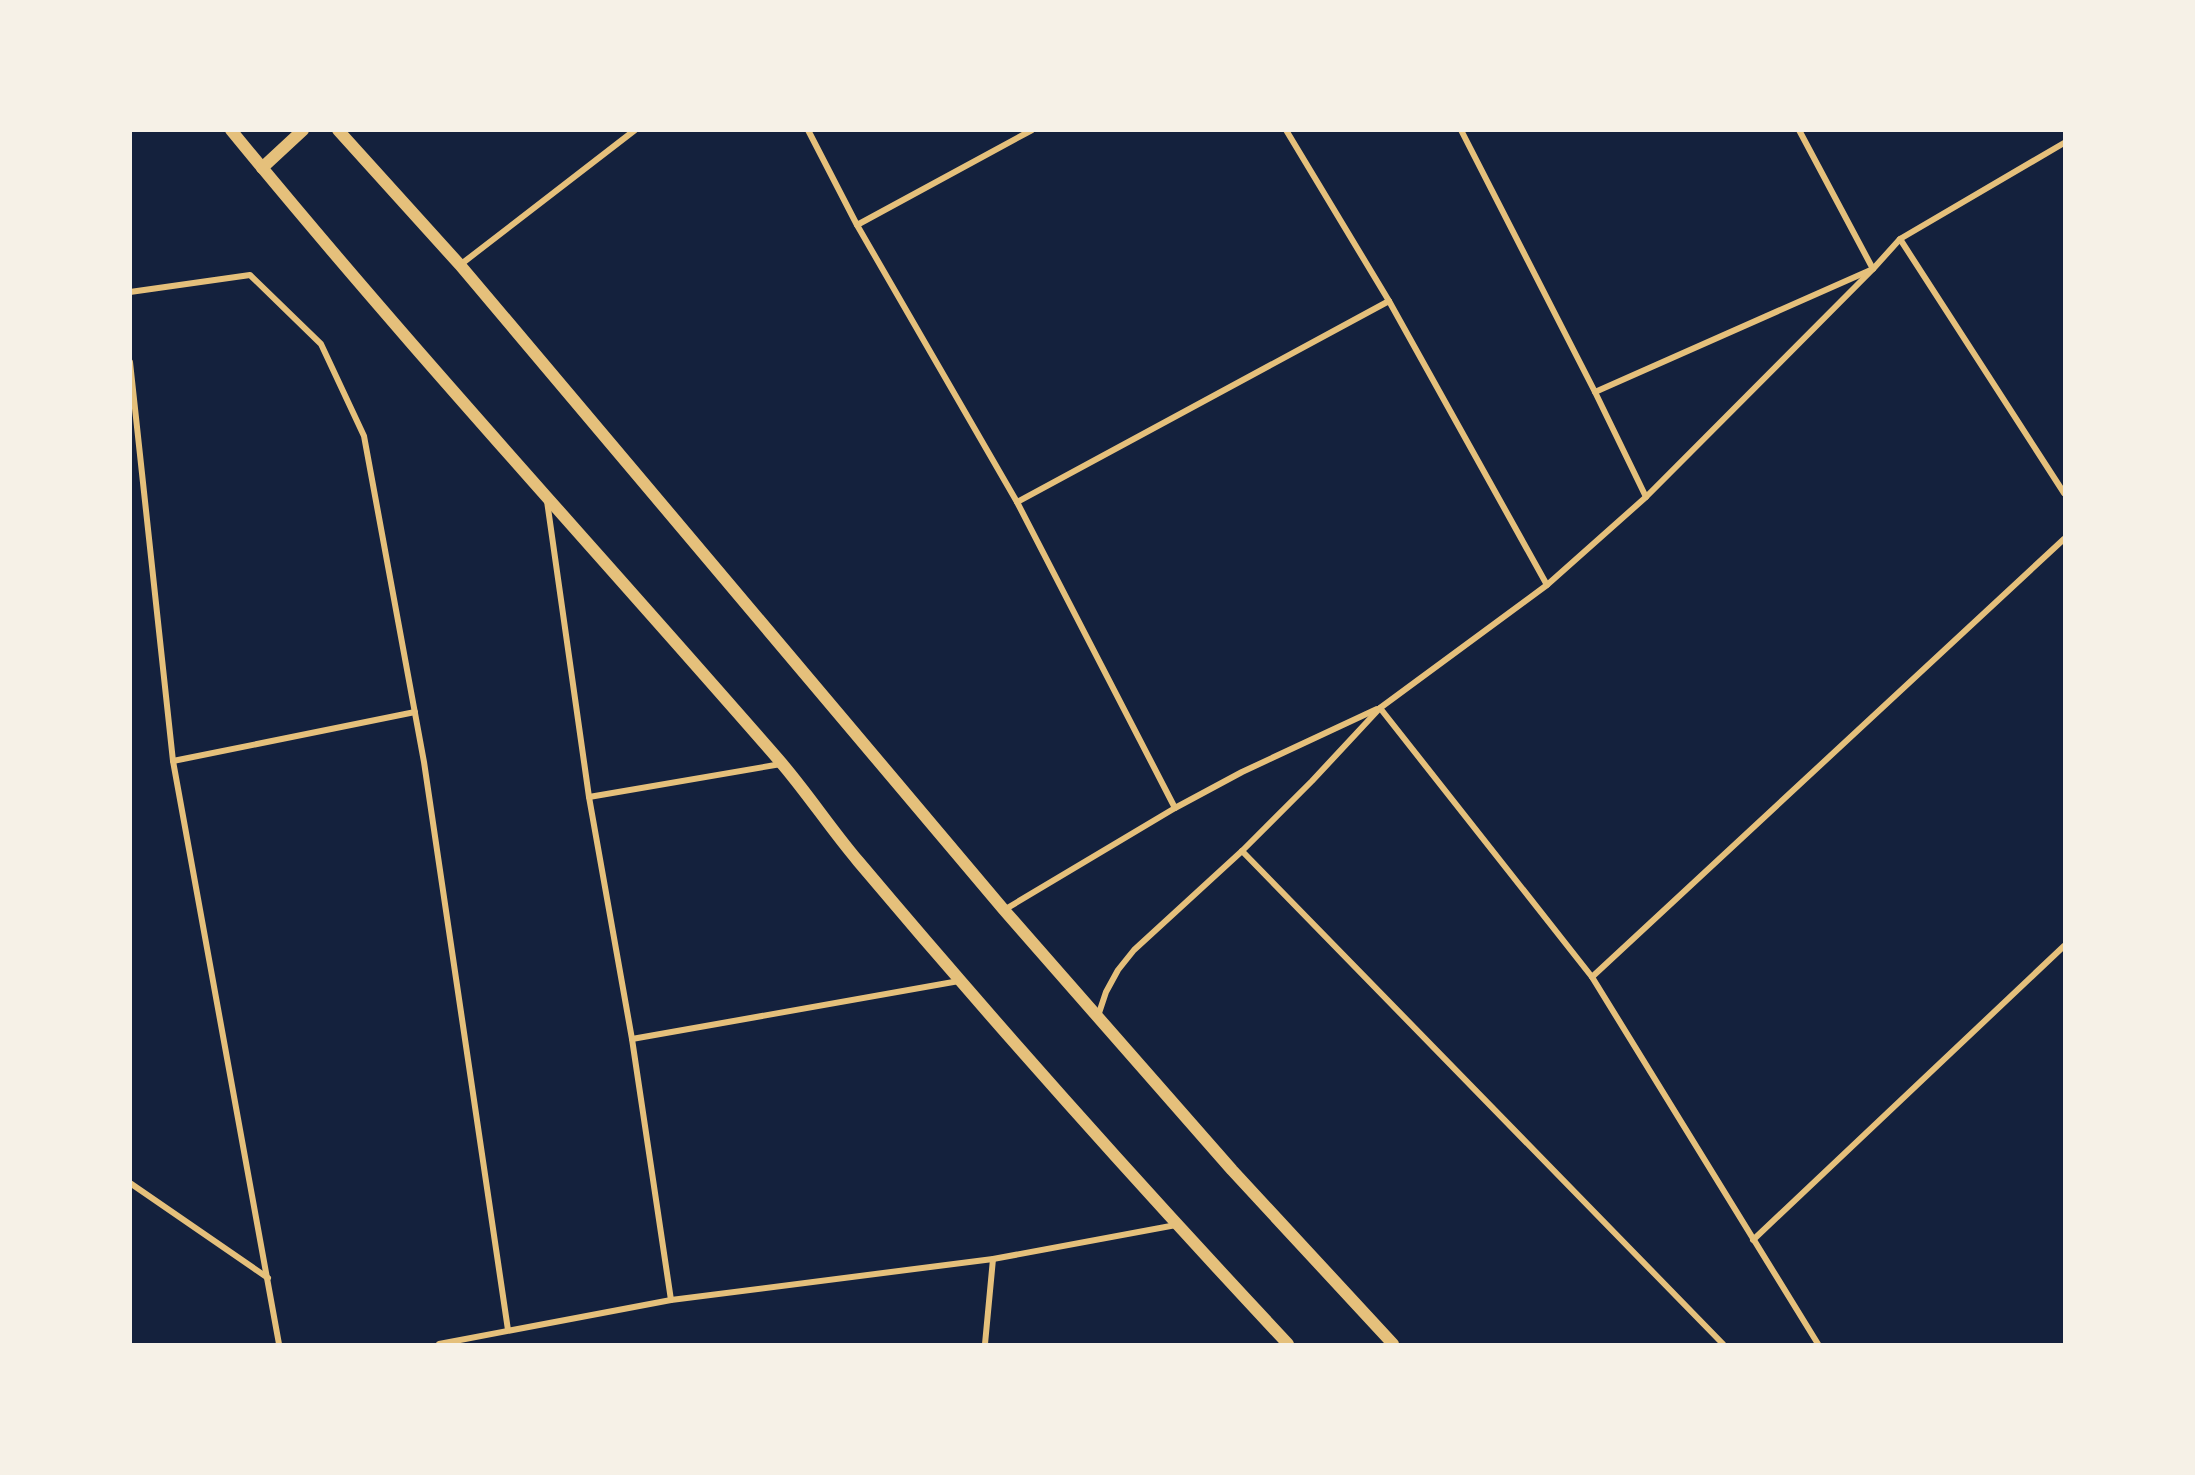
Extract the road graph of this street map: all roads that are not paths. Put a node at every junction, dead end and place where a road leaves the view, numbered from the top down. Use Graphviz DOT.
graph roads {
  1 [pos="231,130"];
  2 [pos="303,130"];
  3 [pos="338,130"];
  4 [pos="635,130"];
  5 [pos="808,130"];
  6 [pos="1032,130"];
  7 [pos="1286,130"];
  8 [pos="1461,130"];
  9 [pos="1799,130"];
  10 [pos="2064,143"];
  11 [pos="262,168"];
  12 [pos="857,225"];
  13 [pos="1900,239"];
  14 [pos="460,265"];
  15 [pos="1873,269"];
  16 [pos="130,292"];
  17 [pos="1389,301"];
  18 [pos="130,362"];
  19 [pos="1595,392"];
  20 [pos="2064,493"];
  21 [pos="1646,497"];
  22 [pos="546,498"];
  23 [pos="1017,502"];
  24 [pos="2064,539"];
  25 [pos="1547,585"];
  26 [pos="1380,708"];
  27 [pos="415,712"];
  28 [pos="173,761"];
  29 [pos="782,763"];
  30 [pos="589,797"];
  31 [pos="1175,808"];
  32 [pos="1242,851"];
  33 [pos="1004,910"];
  34 [pos="2064,946"];
  35 [pos="1592,977"];
  36 [pos="962,981"];
  37 [pos="1098,1017"];
  38 [pos="632,1039"];
  39 [pos="130,1183"];
  40 [pos="1176,1225"];
  41 [pos="1752,1240"];
  42 [pos="993,1259"];
  43 [pos="268,1278"];
  44 [pos="671,1300"];
  45 [pos="508,1330"];
  46 [pos="279,1344"];
  47 [pos="439,1344"];
  48 [pos="985,1344"];
  49 [pos="1288,1344"];
  50 [pos="1393,1344"];
  51 [pos="1723,1344"];
  52 [pos="1818,1344"];
  1 -- 11 [label="main road"];
  2 -- 11 [label="main road"];
  3 -- 14 [label="main road"];
  4 -- 14 [label="street"];
  5 -- 12 [label="street"];
  6 -- 12 [label="street"];
  7 -- 17 [label="street"];
  8 -- 19 [label="street"];
  9 -- 15 [label="street"];
  10 -- 13 [label="street"];
  11 -- 22 [label="main road"];
  12 -- 23 [label="street"];
  13 -- 15 [label="street"];
  13 -- 20 [label="street"];
  14 -- 33 [label="main road"];
  15 -- 19 [label="street"];
  15 -- 21 [label="street"];
  16 -- 27 [label="street"];
  17 -- 23 [label="street"];
  17 -- 25 [label="street"];
  18 -- 28 [label="street"];
  19 -- 21 [label="street"];
  21 -- 25 [label="street"];
  22 -- 29 [label="main road"];
  22 -- 30 [label="street"];
  23 -- 31 [label="street"];
  24 -- 35 [label="street"];
  25 -- 26 [label="street"];
  26 -- 31 [label="street"];
  26 -- 32 [label="street"];
  26 -- 35 [label="street"];
  27 -- 28 [label="street"];
  27 -- 45 [label="street"];
  28 -- 43 [label="street"];
  29 -- 30 [label="street"];
  29 -- 36 [label="main road"];
  30 -- 38 [label="street"];
  31 -- 33 [label="street"];
  32 -- 37 [label="street"];
  32 -- 51 [label="street"];
  33 -- 37 [label="main road"];
  34 -- 41 [label="street"];
  35 -- 41 [label="street"];
  36 -- 38 [label="street"];
  36 -- 40 [label="main road"];
  37 -- 50 [label="main road"];
  38 -- 44 [label="street"];
  39 -- 43 [label="street"];
  40 -- 42 [label="street"];
  40 -- 49 [label="main road"];
  41 -- 52 [label="street"];
  42 -- 44 [label="street"];
  42 -- 48 [label="street"];
  43 -- 46 [label="street"];
  44 -- 45 [label="street"];
  45 -- 47 [label="street"];
}
